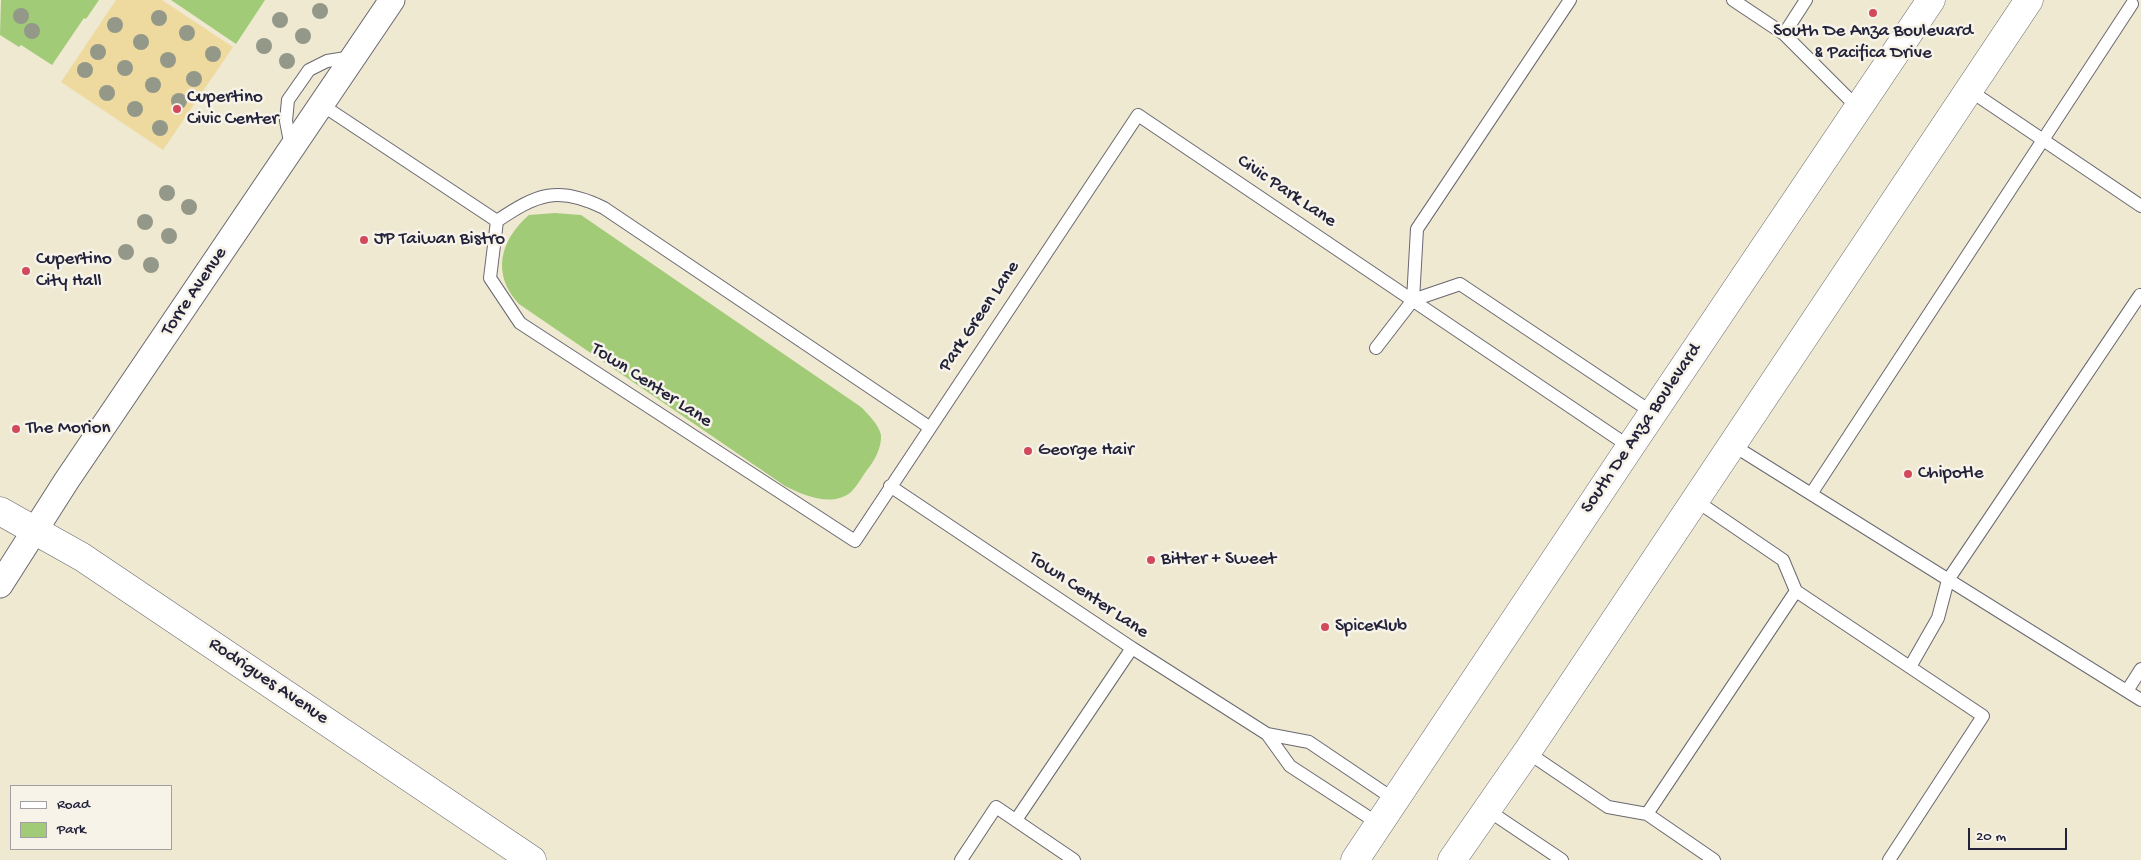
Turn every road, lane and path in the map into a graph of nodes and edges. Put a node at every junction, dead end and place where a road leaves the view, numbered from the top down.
1 (392, 0) edge
2 (1570, 0) edge
3 (1733, 0) edge
4 (1806, 0) edge
5 (1931, 0) edge
6 (2029, 0) edge
7 (2132, 4) dead end
8 (1784, 34) junction
9 (354, 56) junction
10 (1969, 90) junction
11 (322, 105) junction
12 (1858, 108) junction
13 (1138, 115) joint
14 (2044, 141) junction
15 (291, 151) junction
16 (2141, 206) edge
17 (497, 221) junction
18 (2140, 295) edge
19 (1413, 300) junction
20 (1376, 348) dead end
21 (1652, 413) junction
22 (929, 427) junction
23 (1731, 444) junction
24 (1630, 447) junction
25 (890, 486) junction
26 (1811, 494) junction
27 (1695, 500) junction
28 (0, 511) edge
29 (35, 529) junction
30 (854, 541) joint
31 (1948, 580) junction
32 (0, 585) edge
33 (1796, 591) junction
34 (1132, 648) junction
35 (1910, 667) junction
36 (2141, 670) edge
37 (2127, 691) junction
38 (2141, 700) edge
39 (1267, 734) junction
40 (1526, 752) junction
41 (1396, 800) junction
42 (1486, 809) junction
43 (1646, 814) junction
44 (1016, 820) junction
45 (1379, 824) junction
46 (532, 860) edge
47 (961, 860) edge
48 (1074, 860) edge
49 (1355, 860) edge
50 (1452, 860) edge
51 (1562, 860) edge
52 (1714, 860) edge
53 (1889, 860) edge

1 - 9 street, Torre Avenue
2 - 19 lane
3 - 8 lane
4 - 8 lane
5 - 12 main road, South De Anza Boulevard
6 - 10 main road
7 - 14 lane
8 - 12 lane
9 - 11 street, Torre Avenue
9 - 15 lane
10 - 14 lane
10 - 23 main road
11 - 15 street, Torre Avenue
11 - 17 lane
12 - 21 main road, South De Anza Boulevard
13 - 19 lane, Civic Park Lane
13 - 22 lane, Park Green Lane
14 - 16 lane
14 - 26 lane
15 - 29 street, Torre Avenue
17 - 22 lane
17 - 30 lane, Town Center Lane
18 - 31 lane
19 - 20 lane
19 - 21 lane
19 - 24 lane, Civic Park Lane
21 - 24 main road, South De Anza Boulevard
22 - 25 lane, Park Green Lane
23 - 26 lane
23 - 27 main road
24 - 41 main road, South De Anza Boulevard
25 - 30 lane, Park Green Lane
25 - 34 lane, Town Center Lane
26 - 31 lane
27 - 33 lane
27 - 40 main road
28 - 29 main road, Rodrigues Avenue
29 - 32 street, Torre Avenue
29 - 46 main road, Rodrigues Avenue
31 - 35 lane
31 - 37 lane
33 - 35 lane
33 - 43 lane
34 - 39 lane, Town Center Lane
34 - 44 lane
35 - 53 lane
36 - 37 lane
37 - 38 lane
39 - 41 lane, Town Center Lane
39 - 45 lane, Town Center Lane
40 - 42 main road
40 - 43 lane
41 - 45 main road, South De Anza Boulevard
42 - 50 main road
42 - 51 lane
43 - 52 lane
44 - 47 lane
44 - 48 lane
45 - 49 main road, South De Anza Boulevard

